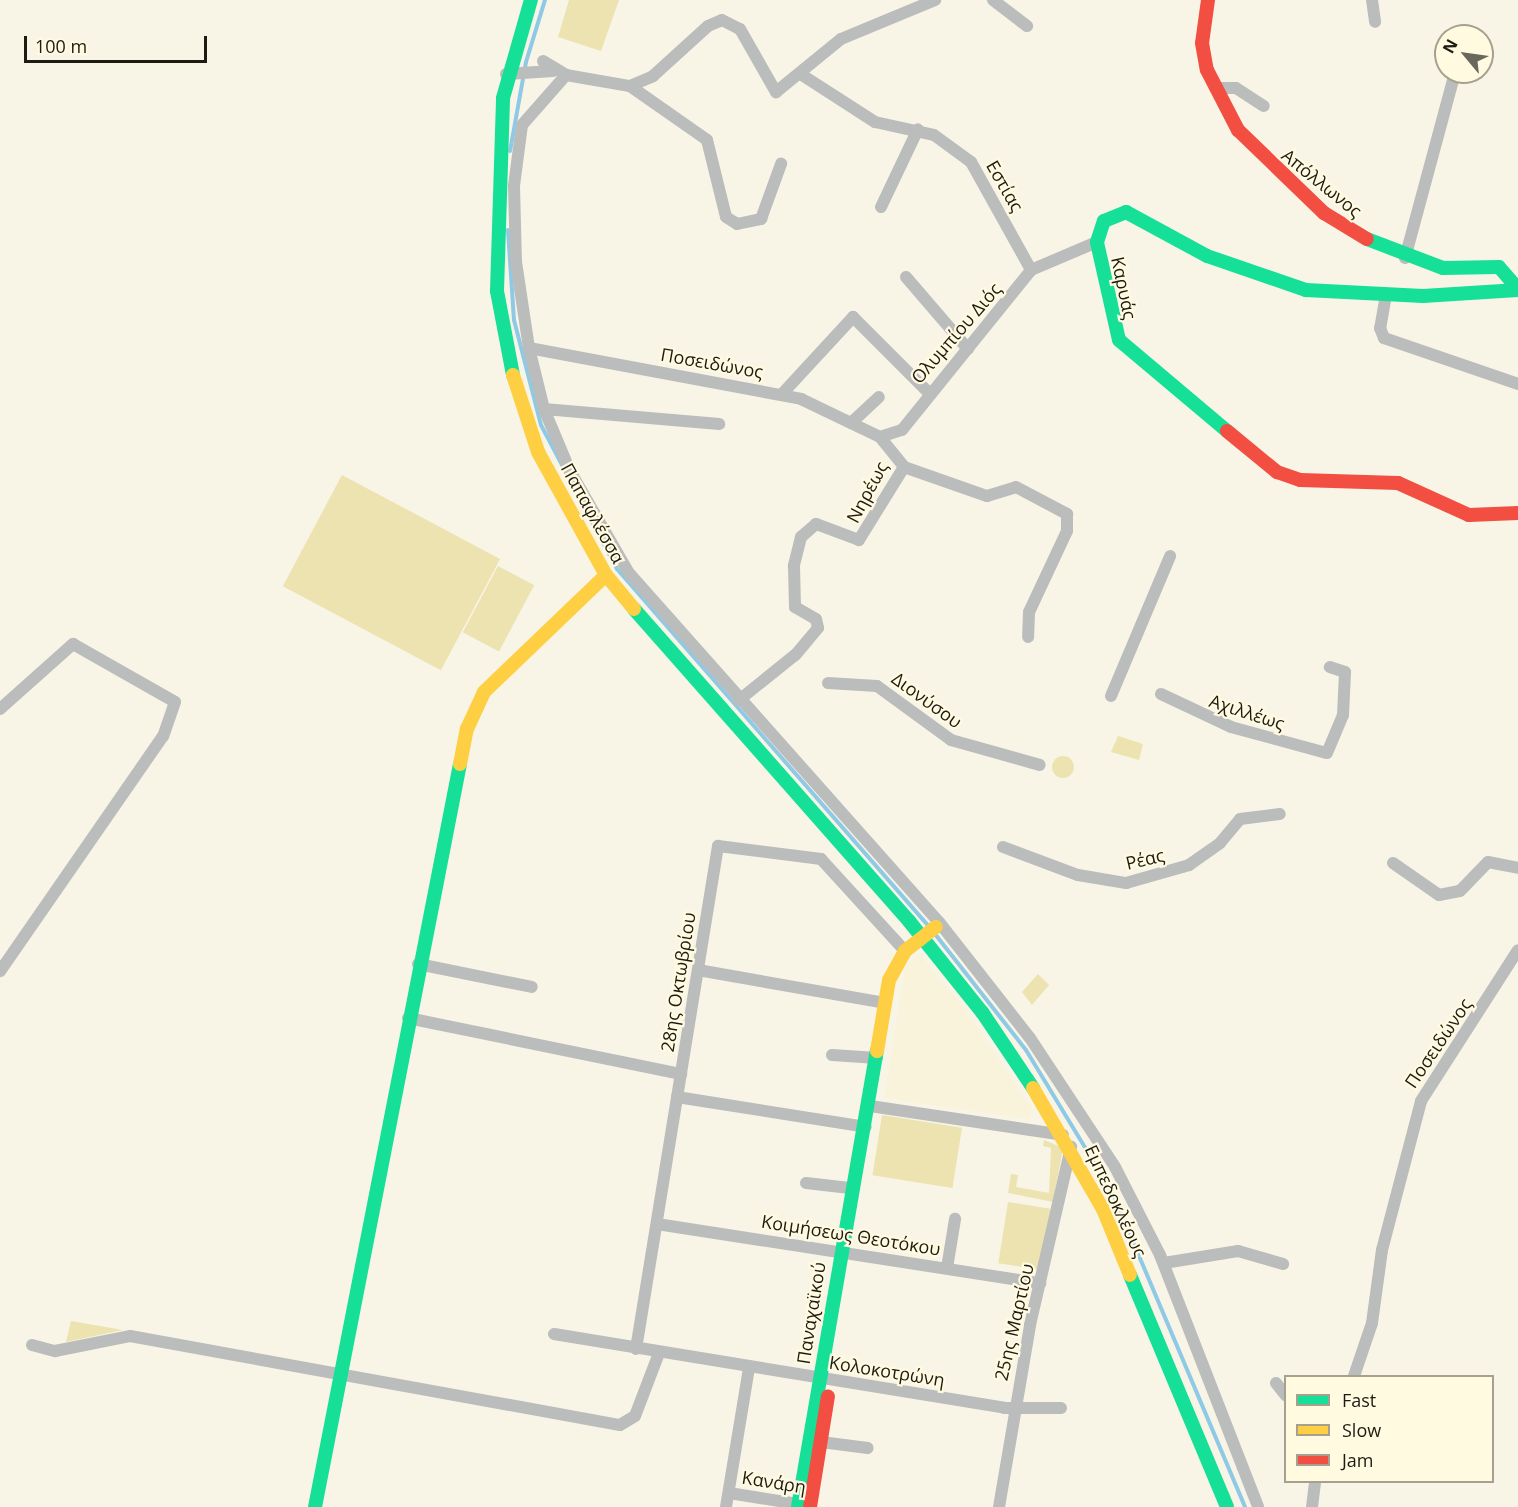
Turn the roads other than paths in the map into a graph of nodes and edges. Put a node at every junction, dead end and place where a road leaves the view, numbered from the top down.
1 (531, 0) edge
2 (934, 0) edge
3 (993, 0) edge
4 (1208, 0) edge
5 (1372, 0) edge
6 (1375, 22) dead end
7 (1027, 26) dead end
8 (543, 61) dead end
9 (553, 71) junction
10 (511, 74) junction
11 (566, 75) junction
12 (802, 75) junction
13 (1452, 84) edge
14 (630, 86) junction
15 (1215, 88) junction
16 (1264, 106) dead end
17 (918, 129) junction
18 (781, 164) dead end
19 (881, 207) dead end
20 (1097, 242) junction
21 (1405, 258) junction
22 (1031, 270) junction
23 (906, 277) dead end
24 (1518, 289) edge
25 (1386, 295) junction
26 (529, 348) junction
27 (968, 349) junction
28 (1518, 384) edge
29 (928, 392) junction
30 (782, 394) junction
31 (879, 397) dead end
32 (544, 409) junction
33 (851, 423) junction
34 (719, 424) dead end
35 (880, 437) junction
36 (904, 467) junction
37 (1518, 513) edge
38 (1170, 556) dead end
39 (606, 575) junction
40 (1028, 637) dead end
41 (1330, 667) dead end
42 (828, 682) dead end
43 (1161, 694) dead end
44 (1111, 696) dead end
45 (739, 700) junction
46 (0, 709) edge
47 (1040, 765) dead end
48 (1280, 814) dead end
49 (1003, 847) dead end
50 (1393, 863) dead end
51 (1518, 868) edge
52 (936, 927) dead end
53 (923, 938) junction
54 (1518, 950) edge
55 (905, 951) junction
56 (418, 964) junction
57 (698, 970) junction
58 (0, 971) edge
59 (532, 987) dead end
60 (886, 1003) junction
61 (408, 1018) junction
62 (832, 1055) dead end
63 (877, 1058) junction
64 (681, 1074) junction
65 (677, 1097) junction
66 (870, 1106) junction
67 (866, 1127) junction
68 (1067, 1141) junction
69 (806, 1183) dead end
70 (850, 1188) junction
71 (955, 1219) dead end
72 (657, 1224) junction
73 (845, 1252) junction
74 (1164, 1263) junction
75 (1283, 1264) dead end
76 (947, 1268) junction
77 (1040, 1282) junction
78 (554, 1334) dead end
79 (32, 1345) dead end
80 (636, 1349) junction
81 (659, 1353) junction
82 (749, 1368) junction
83 (341, 1374) junction
84 (1355, 1375) edge
85 (825, 1379) junction
86 (1276, 1383) dead end
87 (1284, 1393) edge
88 (1061, 1407) dead end
89 (1014, 1409) junction
90 (821, 1442) junction
91 (868, 1448) dead end
92 (1315, 1483) edge
93 (729, 1493) junction
94 (806, 1506) edge
95 (315, 1507) edge
96 (726, 1507) edge
97 (999, 1507) edge
98 (1227, 1507) edge
99 (1258, 1507) edge
100 (1312, 1507) edge

1 - 10 street, Παπαφλέσσα
2 - 12 street
3 - 7 street
4 - 15 street, Απόλλωνος
5 - 6 street
8 - 9 street
9 - 10 street
9 - 11 street
10 - 39 street, Παπαφλέσσα
11 - 14 street
11 - 26 street
12 - 14 street
12 - 17 street, Εστίας
13 - 21 street
14 - 18 street
15 - 16 street
15 - 21 street, Απόλλωνος
17 - 19 street
17 - 22 street, Εστίας
20 - 22 street, Ολυμπίου Διός
20 - 25 street, Καρυάς
20 - 37 street, Καρυάς
21 - 24 street, Απόλλωνος
22 - 27 street, Ολυμπίου Διός
23 - 27 street
24 - 25 street, Καρυάς
25 - 28 street
26 - 30 street, Ποσειδώνος
26 - 32 street
27 - 29 street, Ολυμπίου Διός
29 - 30 street
29 - 35 street, Ολυμπίου Διός
30 - 33 street, Ποσειδώνος
31 - 33 street
32 - 34 street
32 - 45 street
33 - 35 street, Ποσειδώνος
35 - 36 street, Νηρέως
36 - 40 street
36 - 45 street, Νηρέως
38 - 44 street
39 - 53 street, Παπαφλέσσα
39 - 56 street
41 - 43 street, Αχιλλέως
42 - 47 street, Διονύσου
45 - 74 street
46 - 58 street
48 - 49 street, Ρέας
50 - 51 street
52 - 53 street, Παναχαϊκού
53 - 55 street, Παναχαϊκού
53 - 68 street, Εμπεδοκλέους
54 - 84 street, Ποσειδώνος
55 - 57 street, 28ης Οκτωβρίου
55 - 60 street, Παναχαϊκού
56 - 59 street
56 - 61 street
57 - 60 street
57 - 64 street, 28ης Οκτωβρίου
60 - 63 street, Παναχαϊκού
61 - 64 street
61 - 83 street
62 - 63 street
63 - 66 street, Παναχαϊκού
64 - 65 street, 28ης Οκτωβρίου
65 - 67 street
65 - 72 street, 28ης Οκτωβρίου
66 - 67 street, Παναχαϊκού
66 - 68 street
67 - 70 street, Παναχαϊκού
67 - 73 street, Παναχαϊκού
68 - 77 street, 25ης Μαρτίου
68 - 98 street, Εμπεδοκλέους
69 - 70 street
70 - 73 street, Παναχαϊκού
71 - 76 street
72 - 73 street, Κοιμήσεως Θεοτόκου
72 - 80 street, 28ης Οκτωβρίου
73 - 76 street, Κοιμήσεως Θεοτόκου
73 - 85 street, Παναχαϊκού
74 - 75 street
74 - 99 street
76 - 77 street, Κοιμήσεως Θεοτόκου
77 - 89 street, 25ης Μαρτίου
78 - 80 street, Κολοκοτρώνη
79 - 83 street
80 - 81 street, Κολοκοτρώνη
81 - 82 street, Κολοκοτρώνη
81 - 83 street
82 - 85 street, Κολοκοτρώνη
82 - 93 street
83 - 95 street
85 - 89 street, Κολοκοτρώνη
85 - 90 street, Παναχαϊκού
85 - 94 street, Παναχαϊκού
86 - 87 street
88 - 89 street, Κολοκοτρώνη
89 - 97 street, 25ης Μαρτίου
90 - 91 street
90 - 94 street, Παναχαϊκού
92 - 100 street
93 - 94 street, Κανάρη
93 - 96 street

